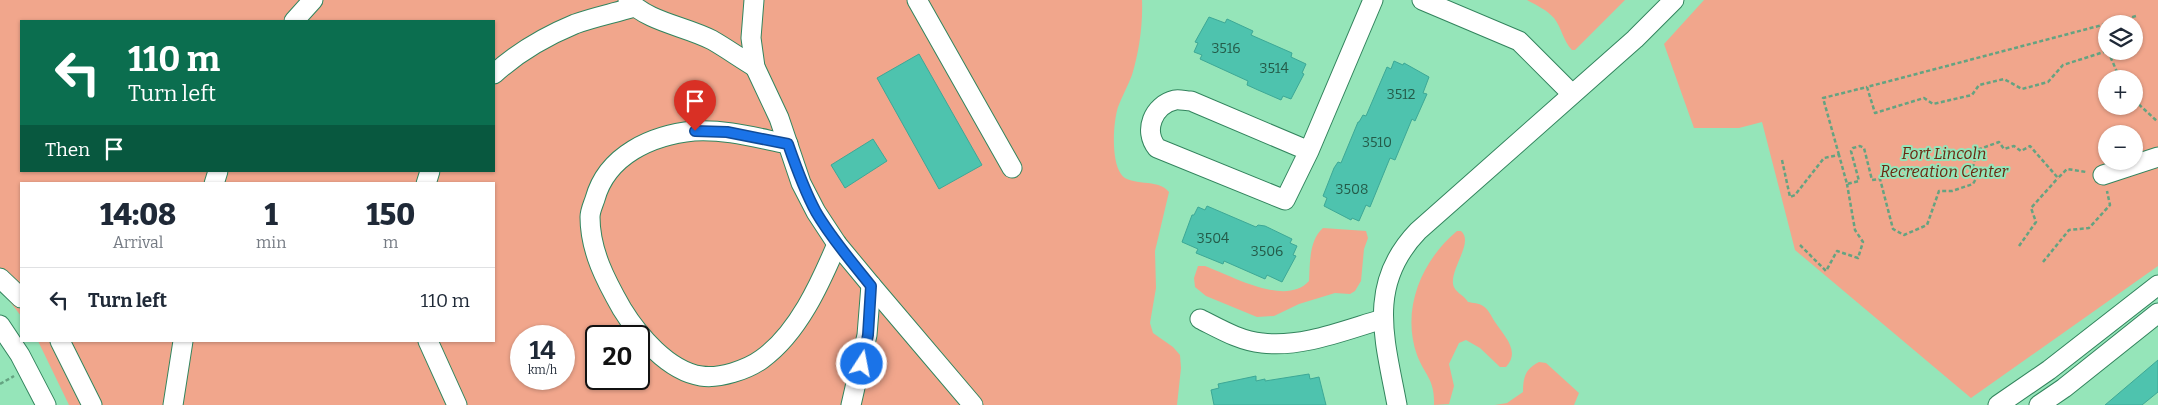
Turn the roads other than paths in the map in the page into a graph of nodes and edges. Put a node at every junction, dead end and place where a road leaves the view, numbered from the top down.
1 (313, 0) edge
2 (754, 0) edge
3 (917, 0) edge
4 (1373, 0) edge
5 (1422, 0) edge
6 (1674, 0) edge
7 (631, 4) edge
8 (295, 20) edge
9 (755, 67) junction
10 (495, 73) edge
11 (1572, 94) junction
12 (788, 144) junction
13 (1309, 151) junction
14 (2158, 157) edge
15 (1012, 168) dead end
16 (2103, 175) road end
17 (837, 244) junction
18 (0, 278) edge
19 (2158, 285) edge
20 (871, 286) junction
21 (20, 297) edge
22 (2158, 313) edge
23 (1383, 319) junction
24 (1200, 320) dead end
25 (0, 325) edge
26 (60, 342) edge
27 (184, 342) edge
28 (428, 342) edge
29 (46, 405) edge
30 (92, 405) edge
31 (173, 405) edge
32 (457, 405) edge
33 (852, 405) edge
34 (973, 405) edge
35 (1397, 405) edge
36 (1998, 405) edge
37 (2038, 405) edge

1 - 8 street
2 - 9 street
3 - 15 street
4 - 13 street
5 - 11 street
6 - 11 street
7 - 9 street
7 - 10 street
9 - 12 street
11 - 23 street
12 - 17 street
12 - 17 street
13 - 13 street
14 - 16 street
17 - 20 street
18 - 21 street
19 - 36 street
20 - 33 street
20 - 34 street
22 - 37 street
23 - 24 street
23 - 35 street
25 - 29 street
26 - 30 street
27 - 31 street
28 - 32 street

